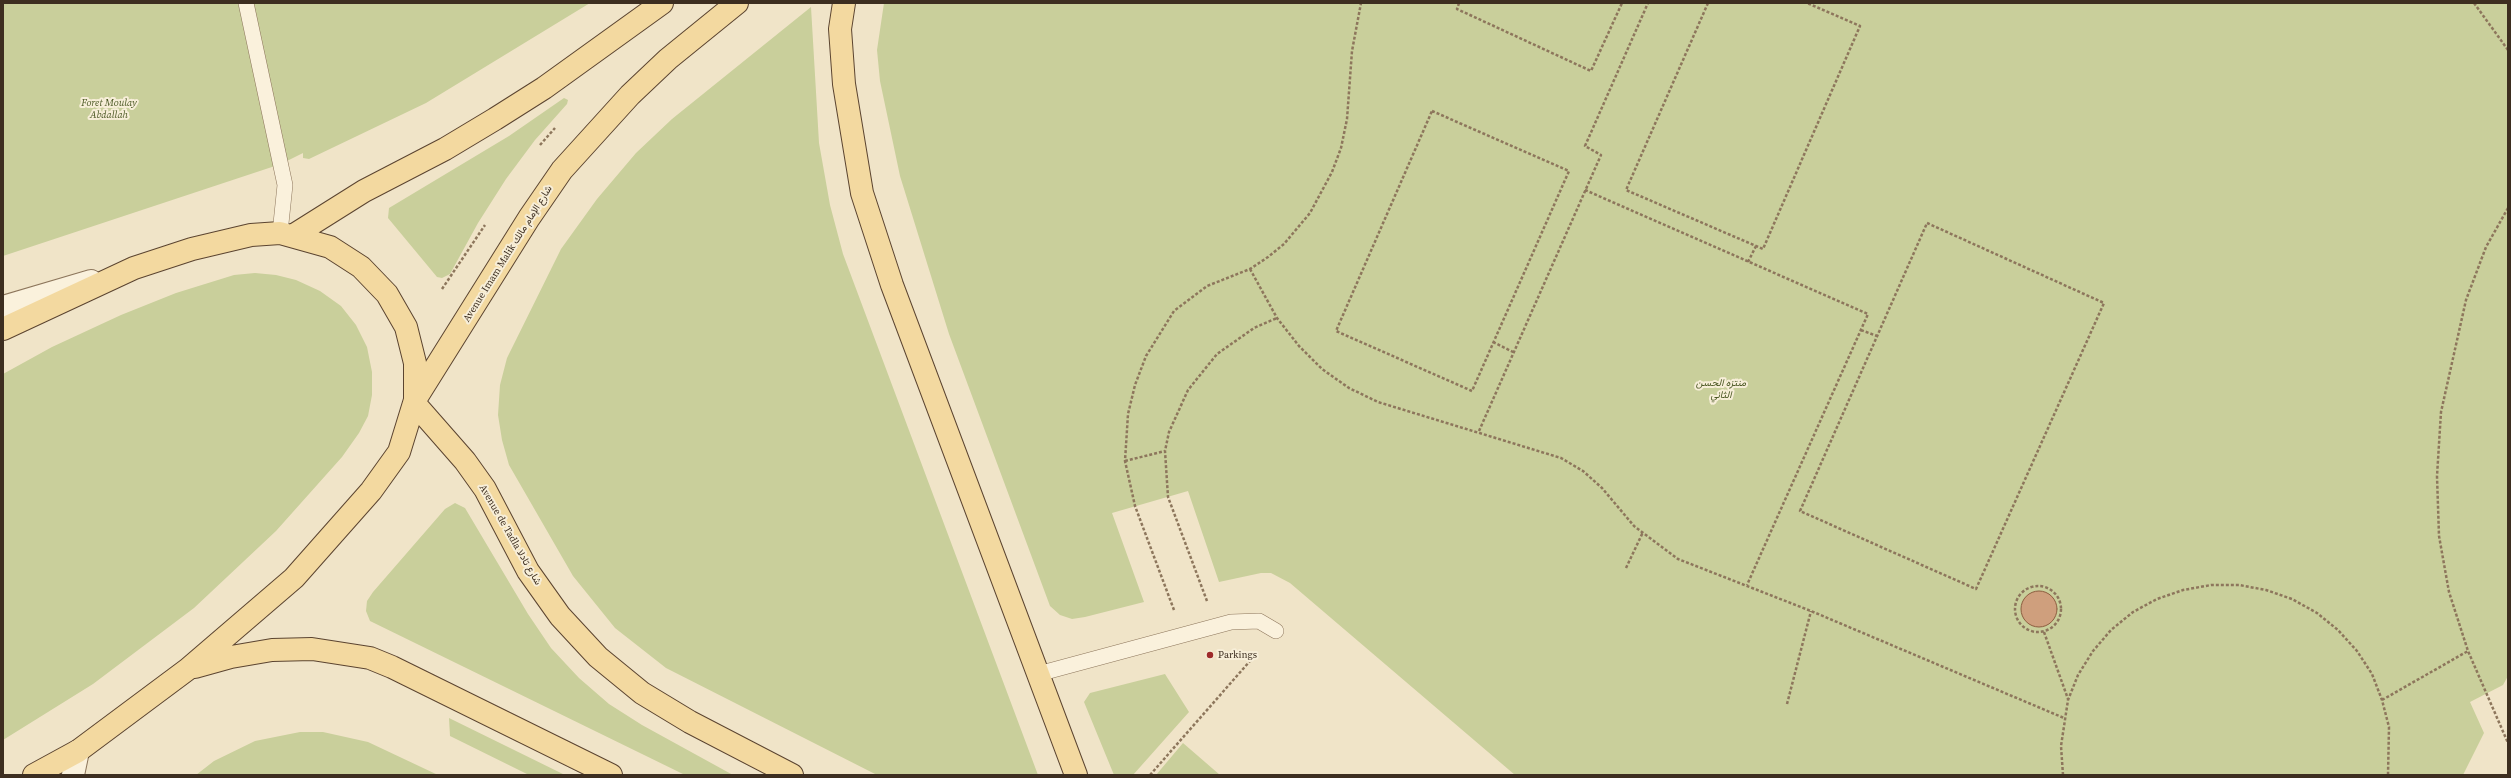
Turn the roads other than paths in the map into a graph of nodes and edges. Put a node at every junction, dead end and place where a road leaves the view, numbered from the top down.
1 (246, 3) edge
2 (662, 3) edge
3 (737, 3) edge
4 (844, 3) edge
5 (287, 234) junction
6 (134, 268) junction
7 (3, 307) edge
8 (3, 329) edge
9 (415, 402) junction
10 (1276, 631) road end
11 (188, 669) junction
12 (1038, 674) junction
13 (78, 751) junction
14 (34, 775) edge
15 (73, 775) edge
16 (611, 775) edge
17 (792, 775) edge
18 (1076, 775) edge

1 - 5 lane
2 - 5 main road
3 - 9 main road, Avenue Imam Malik شارع الإمام مالك
4 - 12 main road
5 - 6 main road
5 - 9 main road
6 - 7 street
6 - 8 main road
9 - 11 main road
9 - 17 main road, Avenue de Tadla شارع تادلا
10 - 12 lane
11 - 13 main road
11 - 16 main road
12 - 18 main road
13 - 14 main road
13 - 15 street

